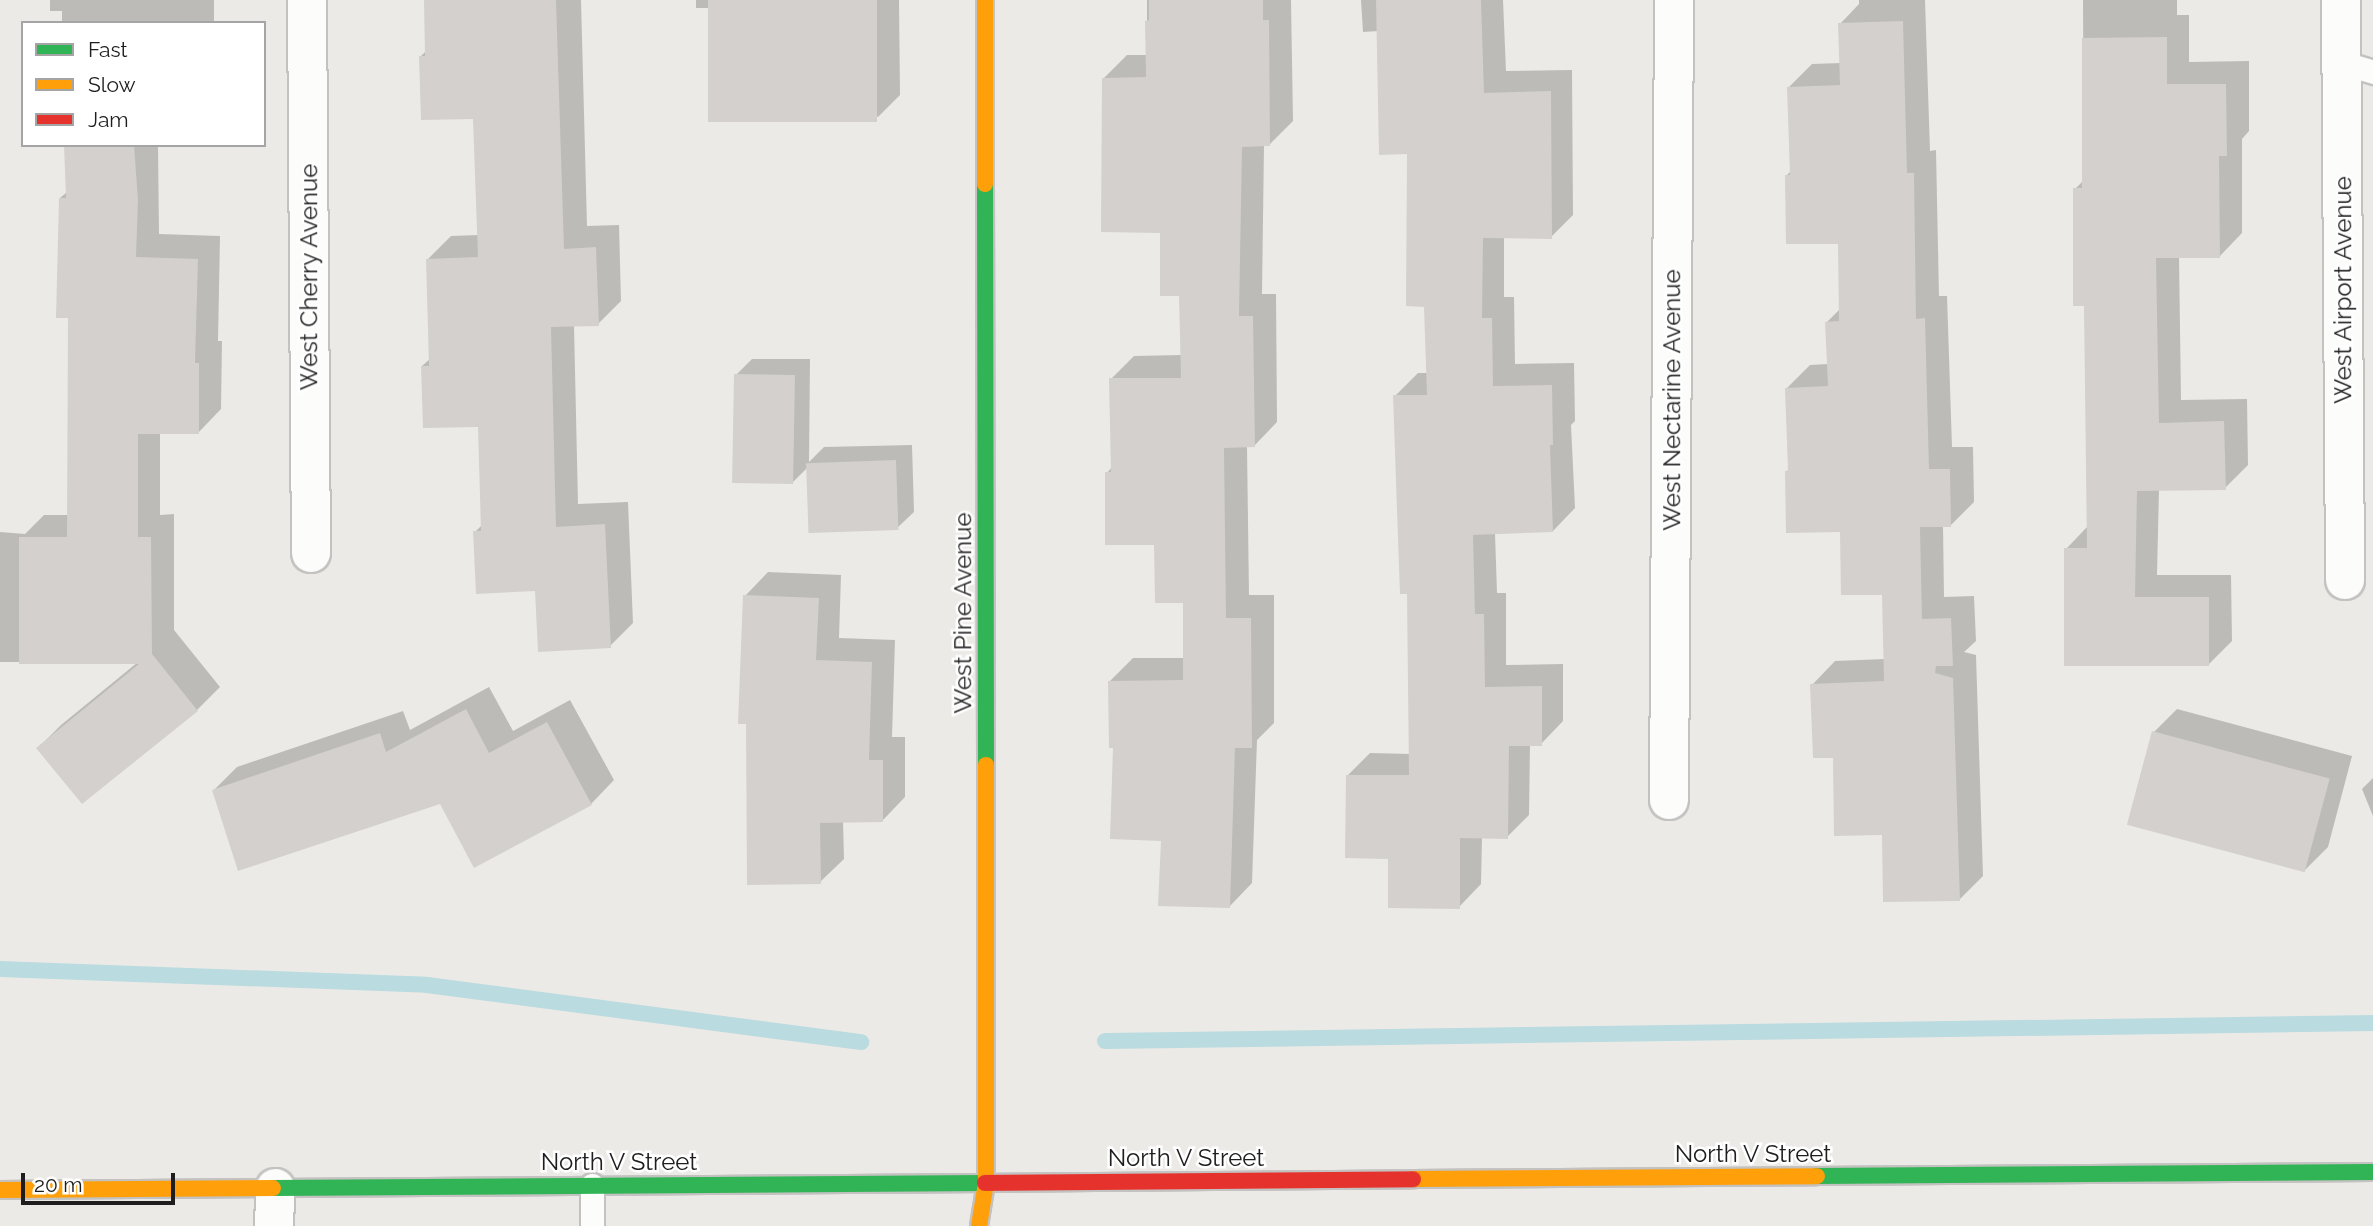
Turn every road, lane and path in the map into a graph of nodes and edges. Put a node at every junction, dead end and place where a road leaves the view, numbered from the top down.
1 (307, 0) edge
2 (985, 0) edge
3 (1674, 0) edge
4 (2341, 0) edge
5 (2357, 67) edge
6 (311, 553) dead end
7 (2344, 580) dead end
8 (1670, 800) dead end
9 (2373, 1172) edge
10 (986, 1183) junction
11 (592, 1185) junction
12 (275, 1188) junction
13 (0, 1190) edge
14 (274, 1226) edge
15 (592, 1226) edge
16 (979, 1226) edge

1 - 6 street, West Cherry Avenue
2 - 10 street, West Pine Avenue
3 - 8 street, West Nectarine Avenue
4 - 5 street, West Airport Avenue
5 - 7 street, West Airport Avenue
9 - 10 street, North V Street
10 - 11 street, North V Street
10 - 16 street, West Pine Avenue
11 - 12 street, North V Street
11 - 15 lane
12 - 13 street, North V Street
12 - 14 street

